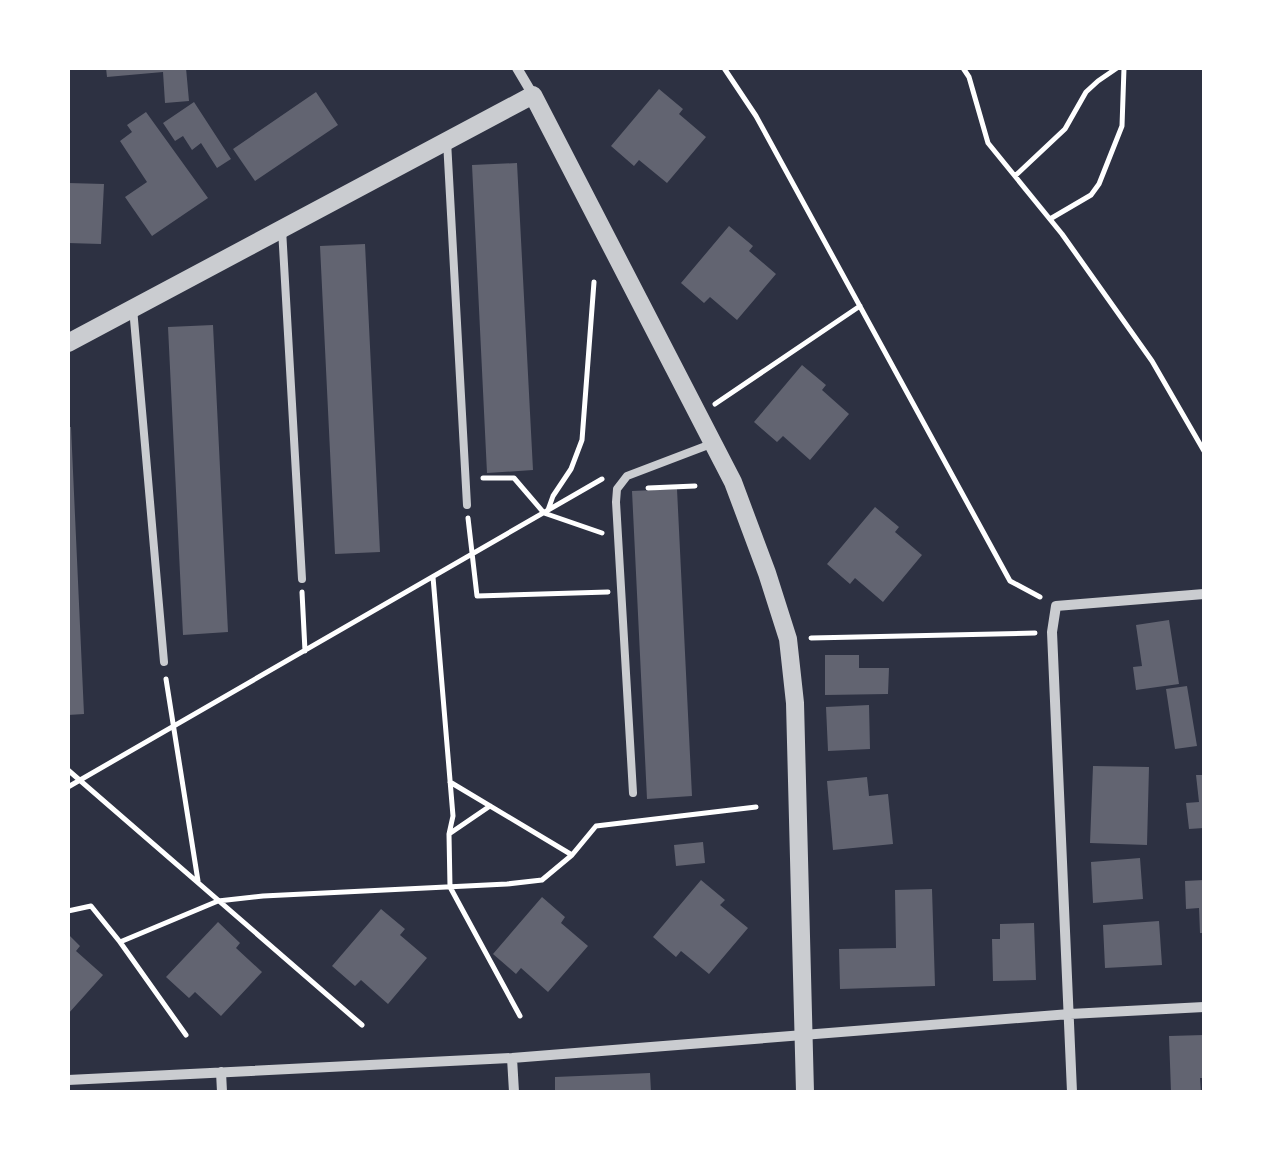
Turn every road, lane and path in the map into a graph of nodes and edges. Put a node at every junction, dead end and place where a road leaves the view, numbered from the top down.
1 (517, 68) edge
2 (724, 68) edge
3 (962, 68) edge
4 (1121, 68) edge
5 (532, 95) junction
6 (447, 140) junction
7 (1015, 176) junction
8 (1050, 219) junction
9 (282, 229) junction
10 (594, 282) dead end
11 (860, 306) junction
12 (133, 308) junction
13 (68, 343) edge
14 (699, 414) junction
15 (713, 443) junction
16 (1204, 451) edge
17 (616, 471) dead end
18 (465, 478) junction
19 (695, 486) dead end
20 (618, 490) junction
21 (467, 505) joint
22 (546, 512) junction
23 (619, 539) junction
24 (473, 554) junction
25 (432, 577) junction
26 (302, 579) joint
27 (623, 592) junction
28 (1204, 594) edge
29 (1056, 606) junction
30 (1052, 632) junction
31 (788, 639) junction
32 (305, 651) junction
33 (164, 662) joint
34 (174, 726) junction
35 (68, 770) edge
36 (79, 781) junction
37 (450, 782) junction
38 (68, 787) edge
39 (633, 794) dead end
40 (490, 806) junction
41 (756, 808) dead end
42 (449, 834) junction
43 (572, 855) junction
44 (198, 884) junction
45 (450, 887) junction
46 (218, 901) junction
47 (68, 912) edge
48 (120, 942) junction
49 (1204, 1007) edge
50 (1070, 1014) junction
51 (520, 1016) dead end
52 (362, 1025) dead end
53 (186, 1034) dead end
54 (804, 1036) junction
55 (512, 1058) junction
56 (221, 1072) junction
57 (68, 1080) edge
58 (222, 1092) edge
59 (514, 1092) edge
60 (805, 1092) edge
61 (1072, 1092) edge

1 - 5 street
2 - 11 path
3 - 7 path
4 - 7 path
4 - 8 path
5 - 6 street
5 - 14 street
6 - 9 street
6 - 18 lane
7 - 8 path
8 - 16 path
9 - 12 street
9 - 26 lane
10 - 22 path
11 - 14 path
11 - 29 path
12 - 13 street
12 - 33 lane
14 - 15 street
15 - 20 lane
15 - 31 street
17 - 22 path
18 - 21 lane
18 - 22 path
19 - 20 path
20 - 23 lane
21 - 24 path
22 - 23 path
22 - 24 path
23 - 27 lane
24 - 25 path
24 - 27 path
25 - 32 path
25 - 37 path
26 - 32 path
27 - 39 lane
28 - 29 street
29 - 30 street
30 - 31 path
30 - 50 street
31 - 54 street
32 - 34 path
33 - 34 path
34 - 36 path
34 - 44 path
35 - 36 path
36 - 38 path
36 - 44 path
37 - 40 path
37 - 42 path
40 - 42 path
40 - 43 path
41 - 43 path
42 - 45 path
43 - 45 path
44 - 46 path
45 - 46 path
45 - 51 path
46 - 48 path
46 - 52 path
47 - 48 path
48 - 53 path
49 - 50 street
50 - 54 street
50 - 61 street
54 - 55 street
54 - 60 street
55 - 56 street
55 - 59 street
56 - 57 street
56 - 58 street

